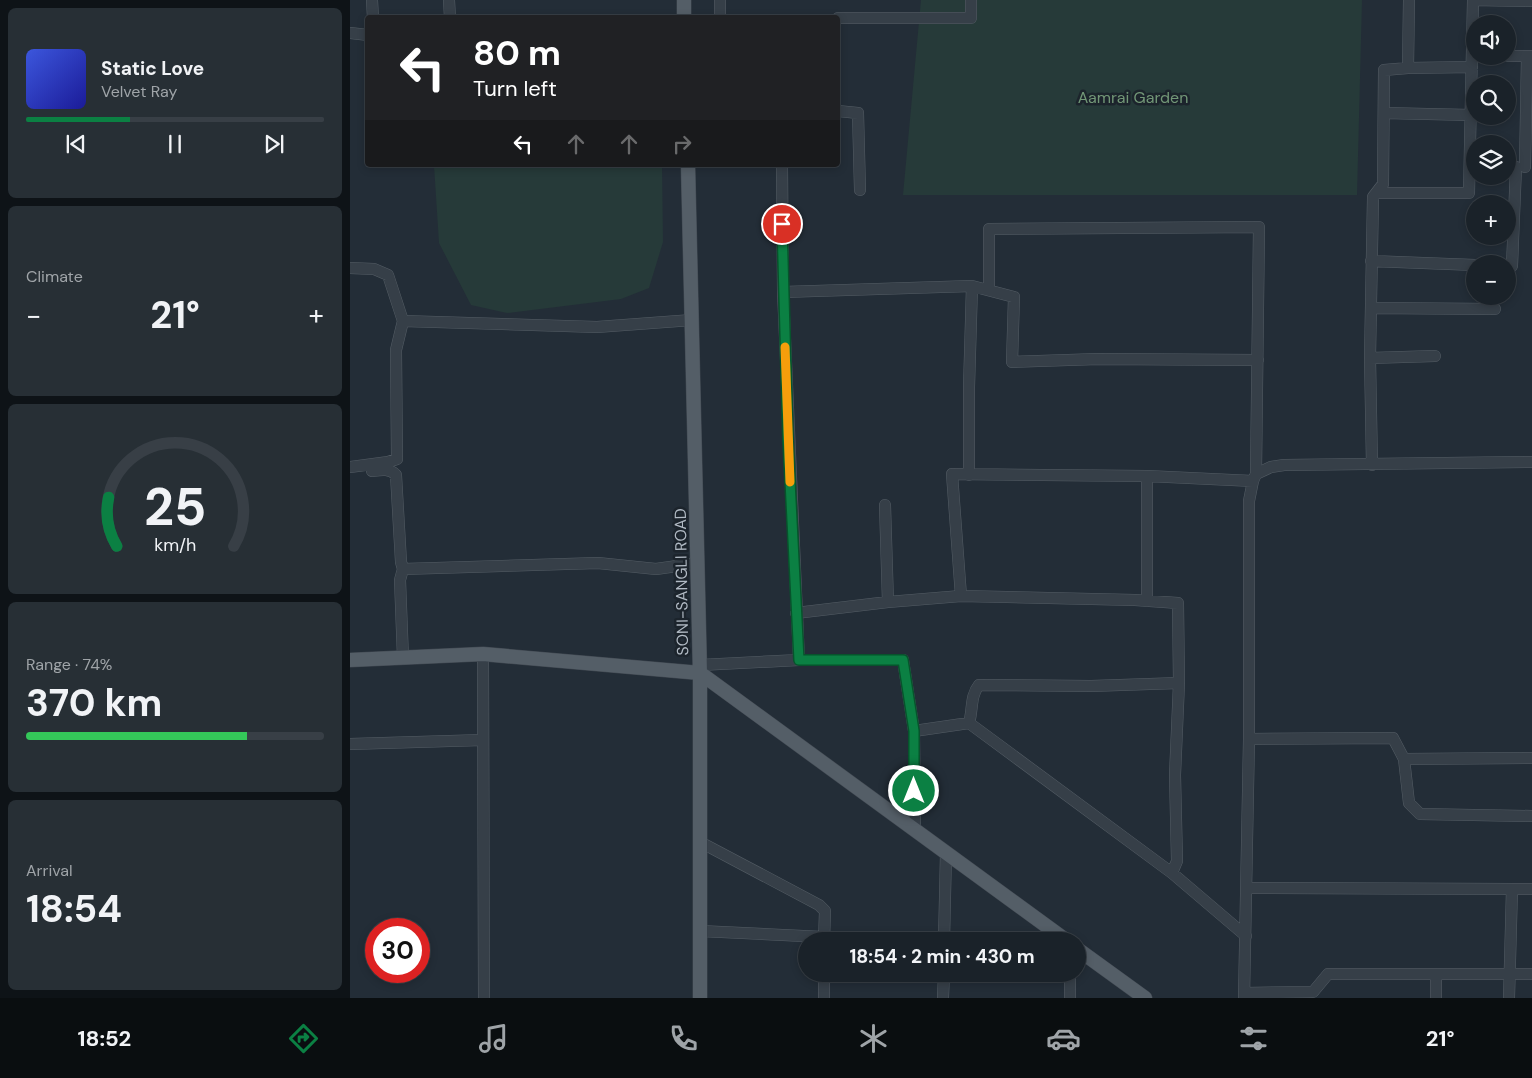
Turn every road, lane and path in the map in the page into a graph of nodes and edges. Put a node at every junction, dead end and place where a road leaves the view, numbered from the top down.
1 (372, 0) edge
2 (449, 0) edge
3 (684, 0) edge
4 (720, 0) edge
5 (971, 0) edge
6 (1409, 0) edge
7 (1473, 0) edge
8 (1532, 1) edge
9 (373, 15) edge
10 (450, 15) edge
11 (684, 15) edge
12 (720, 15) edge
13 (1473, 15) edge
14 (840, 18) edge
15 (350, 33) edge
16 (365, 35) edge
17 (1516, 56) edge
18 (1529, 56) edge
19 (1466, 60) edge
20 (1408, 68) junction
21 (840, 111) edge
22 (1384, 113) junction
23 (1466, 115) edge
24 (688, 167) edge
25 (782, 167) edge
26 (1520, 167) edge
27 (1470, 185) edge
28 (860, 190) dead end
29 (1377, 193) junction
30 (1513, 255) edge
31 (1371, 261) junction
32 (1466, 264) edge
33 (350, 268) edge
34 (972, 286) junction
35 (989, 290) junction
36 (783, 292) junction
37 (1370, 308) junction
38 (1495, 309) dead end
39 (692, 320) junction
40 (403, 321) junction
41 (1435, 356) dead end
42 (1370, 358) junction
43 (1258, 360) junction
44 (1532, 462) edge
45 (1372, 465) junction
46 (350, 468) edge
47 (969, 475) junction
48 (1147, 476) junction
49 (1254, 478) junction
50 (885, 505) dead end
51 (698, 563) junction
52 (403, 570) junction
53 (961, 596) junction
54 (1147, 601) junction
55 (888, 602) junction
56 (796, 613) junction
57 (483, 654) junction
58 (403, 658) junction
59 (350, 660) edge
60 (799, 660) junction
61 (700, 669) junction
62 (1179, 683) junction
63 (969, 723) junction
64 (914, 731) junction
65 (1249, 739) junction
66 (483, 740) junction
67 (350, 744) edge
68 (1532, 758) edge
69 (1404, 759) junction
70 (1532, 816) edge
71 (915, 831) junction
72 (700, 842) junction
73 (946, 853) junction
74 (1172, 873) junction
75 (1247, 888) junction
76 (1512, 889) junction
77 (1532, 889) edge
78 (700, 931) junction
79 (824, 932) edge
80 (944, 932) edge
81 (1054, 932) edge
82 (1246, 936) junction
83 (798, 937) edge
84 (1086, 958) edge
85 (1436, 974) junction
86 (1509, 974) junction
87 (1532, 974) edge
88 (824, 982) edge
89 (945, 982) edge
90 (1070, 982) edge
91 (946, 996) edge
92 (1244, 996) edge
93 (484, 998) edge
94 (700, 998) edge
95 (824, 998) edge
96 (1070, 998) edge
97 (1145, 998) edge
98 (1436, 998) edge
99 (1509, 998) edge

1 - 9 street
2 - 10 street
3 - 11 main road
4 - 12 street
5 - 14 street
6 - 20 street
7 - 8 street
7 - 13 street
15 - 16 street
17 - 18 street
18 - 26 street
19 - 20 street
20 - 22 street
21 - 28 street
22 - 23 street
22 - 29 street
24 - 39 main road, SONI-SANGLI ROAD
25 - 36 street
26 - 30 street
27 - 29 street
29 - 31 street
31 - 32 street
31 - 37 street
33 - 40 street
34 - 35 street
34 - 36 street
34 - 47 street
35 - 43 street
35 - 43 street
36 - 56 street
37 - 38 street
37 - 42 street
39 - 40 street
39 - 51 main road, SONI-SANGLI ROAD
40 - 46 street
41 - 42 street
42 - 45 street
43 - 49 street
44 - 45 street
45 - 49 street
46 - 52 street
47 - 48 street
47 - 53 street
48 - 49 street
48 - 54 street
49 - 65 street
50 - 55 street
51 - 52 street
51 - 61 main road, SONI-SANGLI ROAD
52 - 58 street
53 - 54 street
53 - 55 street
54 - 62 street
55 - 56 street
56 - 60 street
57 - 58 main road
57 - 61 main road
57 - 66 street
58 - 59 main road
60 - 61 street
60 - 64 street
61 - 71 main road
61 - 72 main road, SONI-SANGLI ROAD
62 - 63 street
62 - 74 street
63 - 64 street
63 - 74 street
64 - 71 street
65 - 69 street
65 - 75 street
66 - 67 street
66 - 93 street
68 - 69 street
69 - 70 street
71 - 73 main road
72 - 78 main road, SONI-SANGLI ROAD
72 - 79 street
73 - 80 street
73 - 81 main road
74 - 82 street
75 - 76 street
75 - 82 street
76 - 77 street
76 - 86 street
78 - 83 street
78 - 94 main road, SONI-SANGLI ROAD
82 - 92 street
84 - 97 main road
85 - 86 street
85 - 92 street
85 - 98 street
86 - 87 street
86 - 99 street
88 - 95 street
89 - 91 street
90 - 96 street

